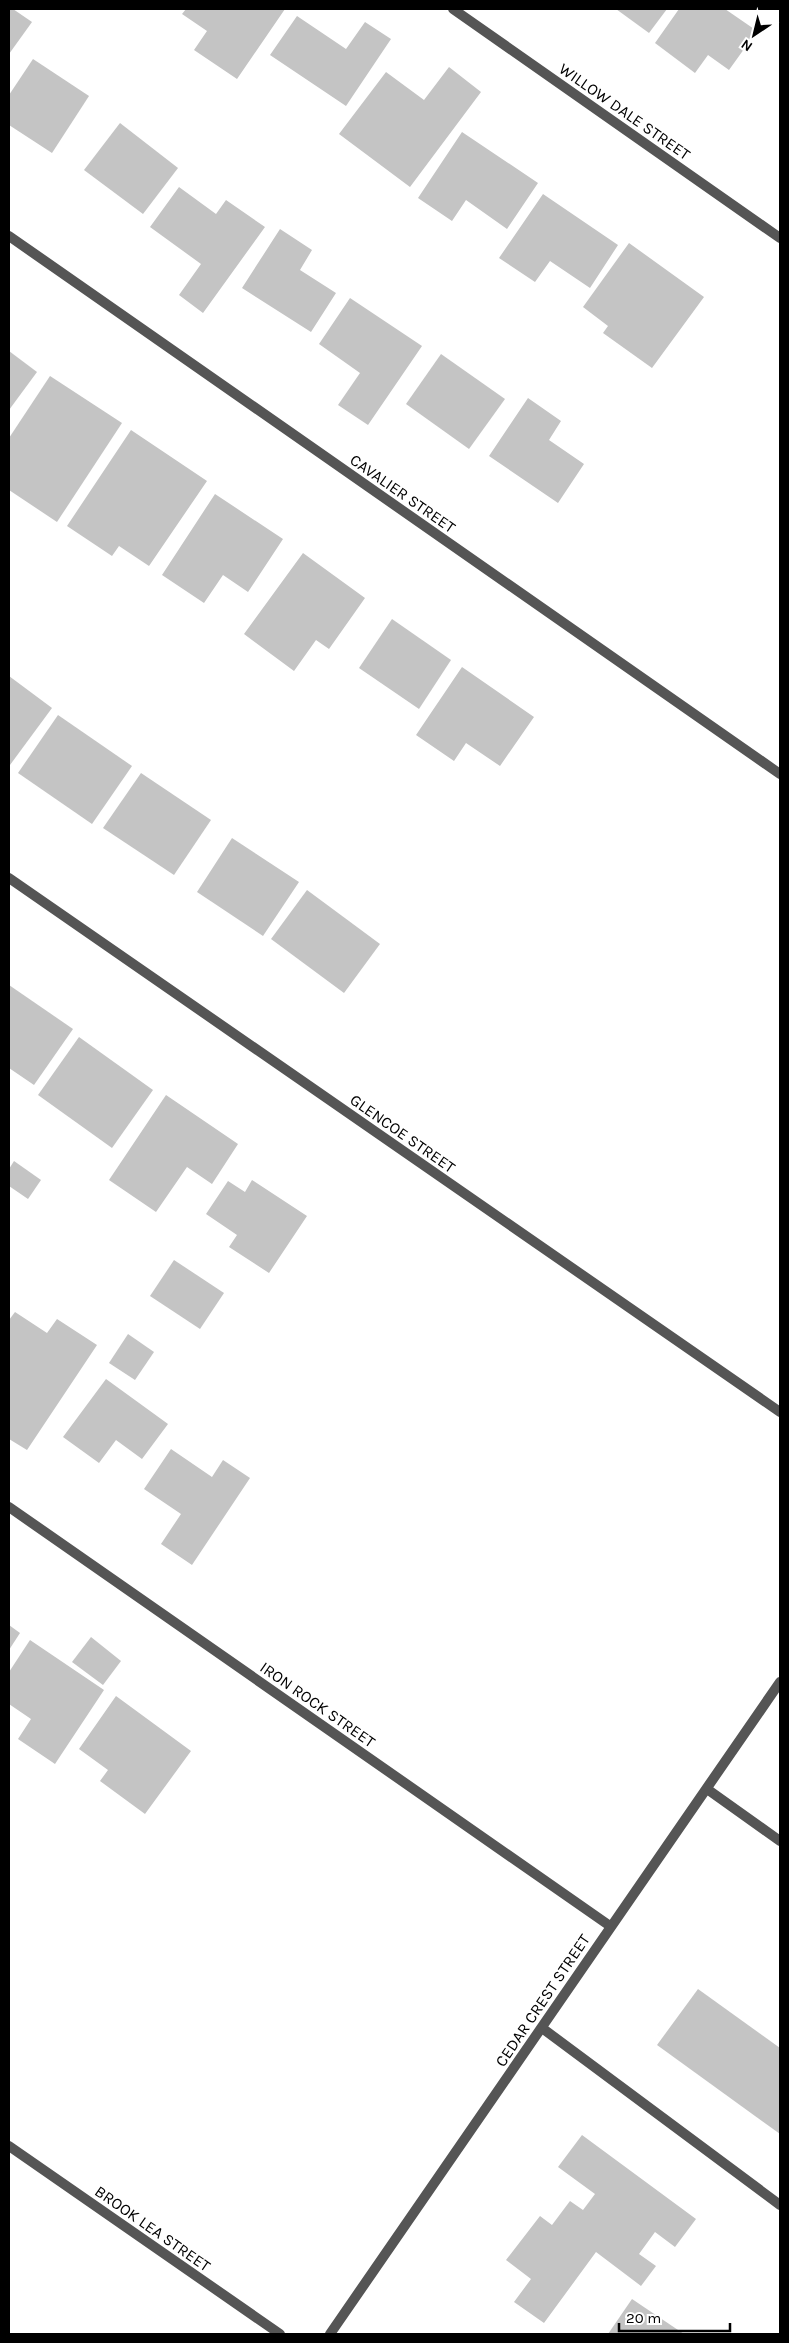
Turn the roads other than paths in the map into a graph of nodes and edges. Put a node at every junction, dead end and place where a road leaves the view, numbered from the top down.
1 (453, 9) edge
2 (9, 236) edge
3 (780, 238) edge
4 (780, 774) edge
5 (9, 878) edge
6 (780, 1412) edge
7 (9, 1507) edge
8 (780, 1682) edge
9 (706, 1789) junction
10 (780, 1841) edge
11 (610, 1926) junction
12 (542, 2028) junction
13 (9, 2146) edge
14 (780, 2205) edge
15 (280, 2334) edge
16 (330, 2334) edge

1 - 3 street, WILLOW DALE STREET
2 - 4 street, CAVALIER STREET
5 - 6 street, GLENCOE STREET
7 - 11 street, IRON ROCK STREET
8 - 9 street, CEDAR CREST STREET
9 - 10 street
9 - 11 street, CEDAR CREST STREET
11 - 12 street, CEDAR CREST STREET
12 - 14 street
12 - 16 street, CEDAR CREST STREET
13 - 15 street, BROOK LEA STREET

